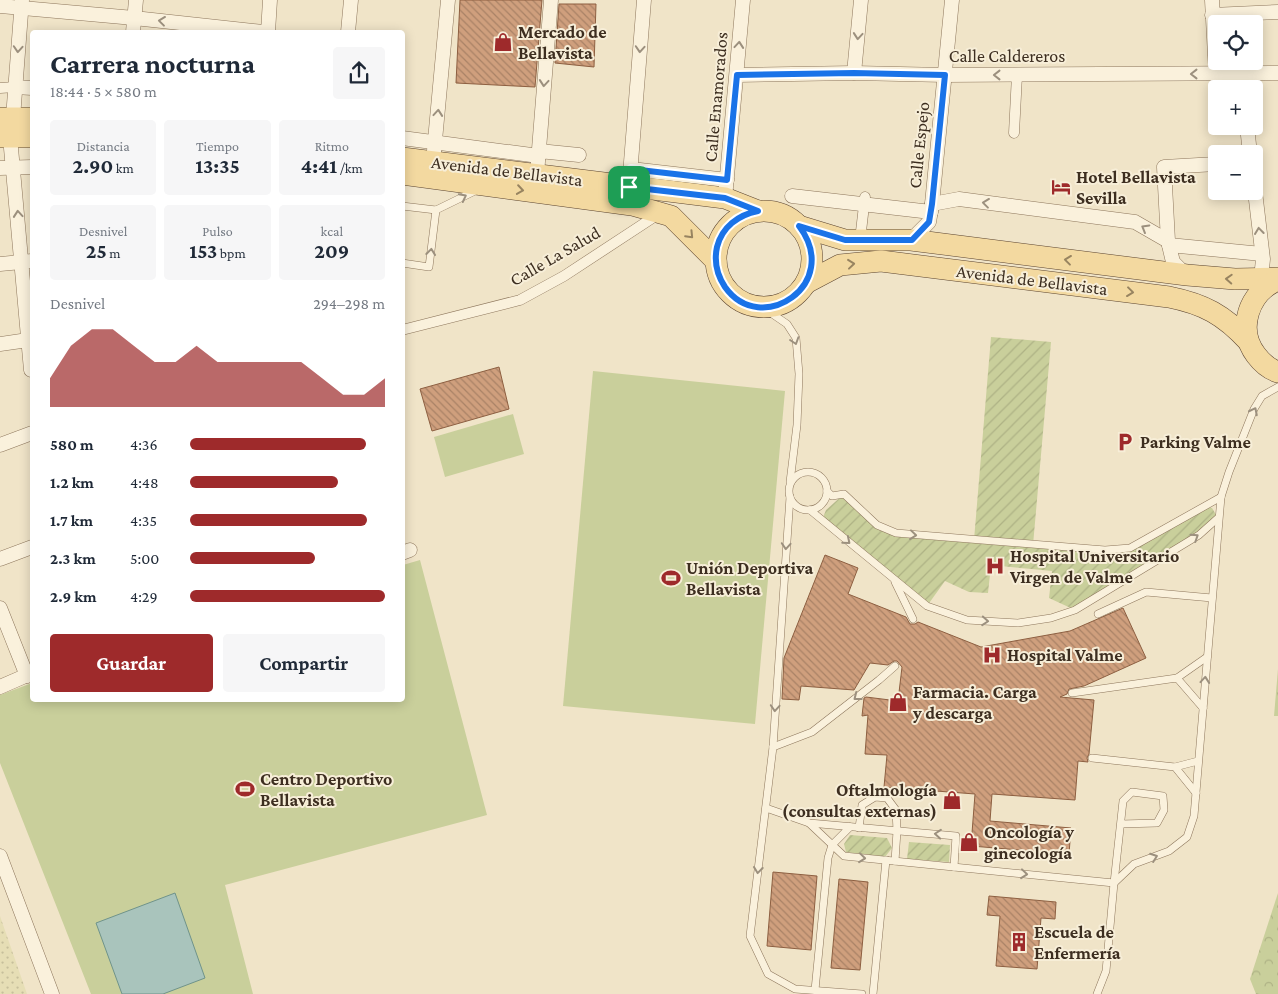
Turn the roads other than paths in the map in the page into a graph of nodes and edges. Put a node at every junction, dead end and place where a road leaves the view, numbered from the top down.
1 (136, 0) edge
2 (270, 0) edge
3 (351, 0) edge
4 (448, 0) edge
5 (551, 0) edge
6 (644, 0) edge
7 (743, 0) edge
8 (861, 0) edge
9 (952, 0) edge
10 (1212, 0) edge
11 (22, 4) edge
12 (0, 6) edge
13 (1278, 12) edge
14 (1212, 15) joint
15 (134, 18) junction
16 (133, 30) edge
17 (245, 30) edge
18 (268, 30) edge
19 (348, 30) edge
20 (1216, 70) edge
21 (854, 73) junction
22 (1278, 73) edge
23 (1216, 74) junction
24 (1240, 74) junction
25 (737, 75) junction
26 (945, 75) junction
27 (1017, 75) junction
28 (1241, 80) edge
29 (15, 87) junction
30 (0, 88) edge
31 (30, 88) edge
32 (11, 126) edge
33 (1014, 133) dead end
34 (30, 136) edge
35 (405, 139) edge
36 (434, 152) junction
37 (578, 154) dead end
38 (405, 157) edge
39 (538, 160) junction
40 (1208, 164) edge
41 (7, 167) edge
42 (30, 168) edge
43 (405, 174) edge
44 (630, 178) junction
45 (490, 186) junction
46 (726, 189) junction
47 (792, 196) dead end
48 (865, 200) junction
49 (1256, 200) edge
50 (405, 206) edge
51 (931, 208) junction
52 (436, 210) junction
53 (758, 211) junction
54 (661, 213) junction
55 (799, 226) junction
56 (860, 240) junction
57 (912, 240) junction
58 (1168, 243) junction
59 (1262, 254) junction
60 (716, 261) junction
61 (27, 262) edge
62 (405, 263) edge
63 (0, 264) edge
64 (1187, 275) junction
65 (1272, 279) edge
66 (806, 283) junction
67 (762, 307) junction
68 (405, 329) edge
69 (28, 340) junction
70 (1248, 341) junction
71 (0, 344) edge
72 (30, 360) edge
73 (1278, 372) edge
74 (1278, 387) edge
75 (30, 434) edge
76 (0, 445) edge
77 (790, 482) junction
78 (827, 491) junction
79 (790, 497) junction
80 (1221, 497) junction
81 (810, 510) junction
82 (1218, 518) junction
83 (30, 548) edge
84 (0, 559) edge
85 (893, 580) junction
86 (1212, 598) junction
87 (0, 608) edge
88 (1098, 614) dead end
89 (913, 620) dead end
90 (1207, 657) junction
91 (895, 666) dead end
92 (30, 674) edge
93 (1177, 678) junction
94 (0, 687) edge
95 (1072, 693) dead end
96 (1203, 708) junction
97 (773, 747) junction
98 (1092, 758) dead end
99 (1198, 761) junction
100 (1174, 767) junction
101 (1196, 793) junction
102 (766, 808) junction
103 (809, 823) junction
104 (1121, 824) junction
105 (850, 827) junction
106 (859, 828) junction
107 (897, 831) junction
108 (832, 845) junction
109 (0, 856) edge
110 (886, 860) junction
111 (895, 861) junction
112 (954, 867) junction
113 (1114, 883) junction
114 (815, 990) junction
115 (52, 994) edge
116 (862, 994) edge
117 (873, 994) edge
118 (1097, 994) edge

1 - 15 street
2 - 18 street
3 - 19 street
36 -> 4 street
5 -> 39 street
6 -> 44 street
25 -> 7 street, Calle Enamorados
8 -> 21 street
9 - 26 street, Calle Espejo
10 - 14 street
11 - 12 street
11 - 15 street
11 -> 29 street
13 - 14 street
15 - 16 street
17 -> 15 street
20 - 23 street
21 - 25 street, Calle Caldereros
21 - 26 street, Calle Caldereros
22 - 24 street, Calle Caldereros
23 - 24 street, Calle Caldereros
23 -> 27 street, Calle Caldereros
24 - 28 street
25 - 46 street, Calle Enamorados
27 -> 26 street, Calle Caldereros
26 - 51 street, Calle Espejo
27 - 33 street
29 - 30 street
29 - 31 street
29 - 32 street
32 - 34 main road
32 - 41 street
35 - 36 street, Avenida de Bellavista
36 - 38 main road, Avenida de Bellavista
36 - 39 main road, Avenida de Bellavista
37 - 39 street
39 - 44 main road, Avenida de Bellavista
40 - 58 street
41 - 42 street
61 -> 41 street
43 - 45 main road, Avenida de Bellavista
44 - 46 main road, Avenida de Bellavista
52 -> 45 lane
45 -> 54 main road, Avenida de Bellavista
46 - 53 main road, Avenida de Bellavista
47 - 48 street
48 - 51 street
48 - 56 street
59 -> 49 street
50 - 52 lane
51 - 57 street
58 -> 51 street
62 -> 52 lane
53 - 55 main road
53 - 60 main road
54 -> 60 main road, Avenida de Bellavista
54 - 68 street, Calle La Salud
55 - 56 main road, Avenida de Bellavista
55 - 66 main road
56 - 57 main road, Avenida de Bellavista
64 -> 57 main road, Avenida de Bellavista
58 - 59 street
58 - 64 street
59 - 65 street
60 - 67 main road
61 - 63 street
61 - 69 street
65 -> 64 main road, Avenida de Bellavista
65 - 70 main road
66 - 67 main road
66 -> 70 main road, Avenida de Bellavista
67 -> 77 lane
69 - 71 street
69 - 72 street
70 - 73 main road, Avenida de Bellavista
80 -> 74 lane
75 - 76 street
77 - 78 lane
77 - 79 lane
78 -> 80 lane
78 - 81 lane
79 - 81 lane
79 -> 97 lane
80 - 82 lane
81 -> 85 lane
85 -> 82 lane
82 - 86 lane
83 - 84 street
85 - 89 lane
86 - 88 lane
86 - 90 lane
87 - 92 street
90 - 93 lane
96 -> 90 lane
91 -> 97 lane
92 - 94 street
93 - 95 lane
93 - 96 lane
96 - 99 lane
97 - 102 lane
98 - 100 lane
99 - 100 lane
99 - 101 lane
100 - 101 lane
113 -> 101 lane
102 - 103 lane
102 -> 114 lane
103 - 105 lane
103 - 108 lane
104 - 104 lane
104 - 113 lane
105 - 106 lane
105 - 108 lane
106 - 107 lane
106 - 107 lane
107 - 111 lane
112 -> 107 lane
108 -> 110 lane
108 - 114 lane
109 - 115 street
110 - 111 lane
110 - 117 lane
111 - 112 lane
112 -> 113 lane
113 - 118 lane
114 - 116 lane

